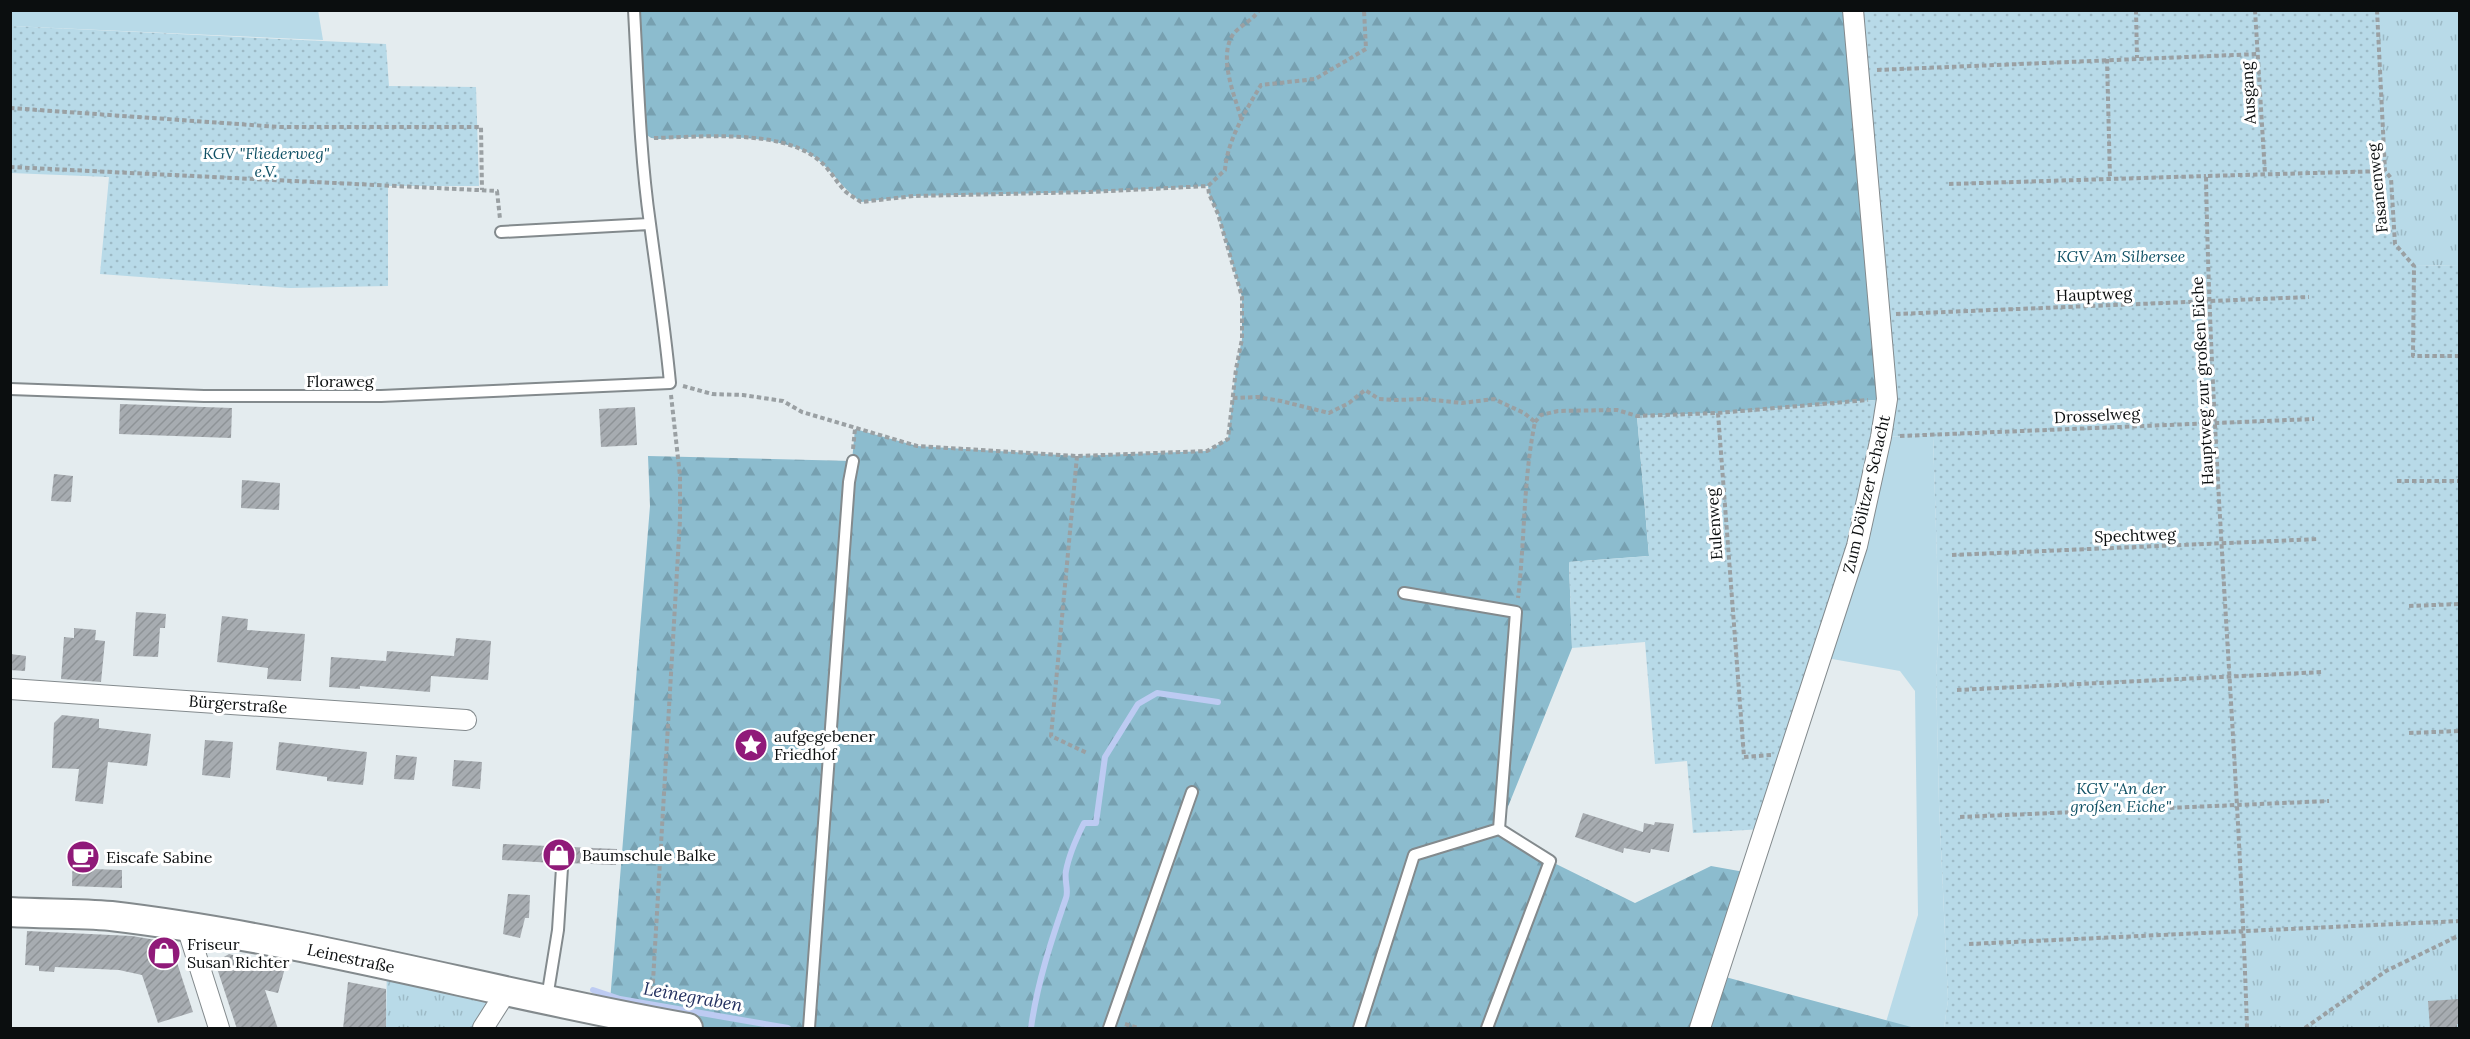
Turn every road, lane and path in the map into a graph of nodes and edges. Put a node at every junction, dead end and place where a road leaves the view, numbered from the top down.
1 (634, 10) edge
2 (1259, 10) edge
3 (1364, 10) edge
4 (1853, 10) edge
5 (2136, 10) edge
6 (2255, 10) edge
7 (2377, 10) edge
8 (2258, 54) junction
9 (2137, 58) junction
10 (2107, 59) junction
11 (1858, 71) junction
12 (10, 108) edge
13 (1241, 118) junction
14 (641, 130) junction
15 (10, 167) edge
16 (2385, 171) junction
17 (2265, 174) junction
18 (2206, 176) junction
19 (2110, 179) junction
20 (1949, 184) dead end
21 (1208, 186) junction
22 (482, 190) junction
23 (650, 224) junction
24 (501, 232) joint
25 (2309, 297) dead end
26 (2208, 301) junction
27 (1880, 315) junction
28 (2460, 356) edge
29 (670, 383) junction
30 (10, 389) edge
31 (1233, 398) junction
32 (1887, 399) junction
33 (1718, 414) junction
34 (2314, 419) dead end
35 (1535, 422) junction
36 (2215, 422) junction
37 (1881, 437) junction
38 (1077, 456) junction
39 (853, 461) dead end
40 (2397, 481) dead end
41 (2460, 481) edge
42 (2319, 539) dead end
43 (2223, 544) junction
44 (1952, 555) dead end
45 (1404, 593) dead end
46 (2460, 604) edge
47 (2409, 606) dead end
48 (1516, 612) junction
49 (2322, 672) dead end
50 (2231, 676) junction
51 (10, 689) edge
52 (1957, 690) dead end
53 (466, 720) dead end
54 (2460, 731) edge
55 (2409, 733) dead end
56 (1087, 753) dead end
57 (1789, 753) junction
58 (1192, 792) dead end
59 (2329, 801) dead end
60 (2236, 805) junction
61 (1960, 817) dead end
62 (1499, 829) junction
63 (561, 868) dead end
64 (10, 912) edge
65 (2460, 921) edge
66 (187, 927) junction
67 (2244, 931) junction
68 (2460, 935) edge
69 (1969, 944) dead end
70 (506, 992) junction
71 (653, 997) dead end
72 (546, 1001) junction
73 (809, 1027) edge
74 (219, 1029) edge
75 (483, 1029) edge
76 (688, 1029) edge
77 (1109, 1029) edge
78 (1359, 1029) edge
79 (1487, 1029) edge
80 (1700, 1029) edge
81 (2247, 1029) edge
82 (2305, 1029) edge

1 - 14 lane
2 - 13 path
3 - 13 path
4 - 11 street, Zum Dölitzer Schacht
5 - 9 path
6 - 8 path, Ausgang
7 - 16 path, Fasanenweg
8 - 9 path
8 - 17 path, Ausgang
9 - 10 path
10 - 11 path
10 - 19 path
11 - 27 street, Zum Dölitzer Schacht
12 - 22 path
13 - 21 path
14 - 21 path
14 - 23 lane
15 - 22 path
16 - 17 path
16 - 28 path, Fasanenweg
17 - 18 path
18 - 19 path
18 - 26 path, Hauptweg zur großen Eiche
19 - 20 path
21 - 31 path
22 - 24 path
23 - 24 lane
23 - 29 lane
25 - 26 path, Hauptweg
26 - 27 path, Hauptweg
26 - 36 path, Hauptweg zur großen Eiche
27 - 32 street, Zum Dölitzer Schacht
29 - 30 lane, Floraweg
29 - 38 path
29 - 71 path
31 - 35 path
31 - 38 path
32 - 33 path
32 - 37 street, Zum Dölitzer Schacht
33 - 35 path
33 - 57 path, Eulenweg
34 - 36 path, Drosselweg
35 - 48 path
36 - 37 path, Drosselweg
36 - 43 path, Hauptweg zur großen Eiche
37 - 57 street, Zum Dölitzer Schacht
38 - 56 path
39 - 73 lane
40 - 41 path
42 - 43 path, Spechtweg
43 - 44 path, Spechtweg
43 - 50 path, Hauptweg zur großen Eiche
45 - 48 lane
46 - 47 path
48 - 62 lane
49 - 50 path
50 - 52 path
50 - 60 path, Hauptweg zur großen Eiche
51 - 53 street, Bürgerstraße
54 - 55 path
57 - 80 street, Zum Dölitzer Schacht
58 - 77 lane
59 - 60 path
60 - 61 path
60 - 67 path, Hauptweg zur großen Eiche
62 - 78 lane
62 - 79 lane
63 - 72 lane
64 - 66 main road, Leinestraße
65 - 67 path
66 - 70 main road, Leinestraße
66 - 74 street
67 - 69 path
67 - 81 path, Hauptweg zur großen Eiche
68 - 82 path
70 - 72 main road, Leinestraße
70 - 75 street
72 - 76 main road, Leinestraße

